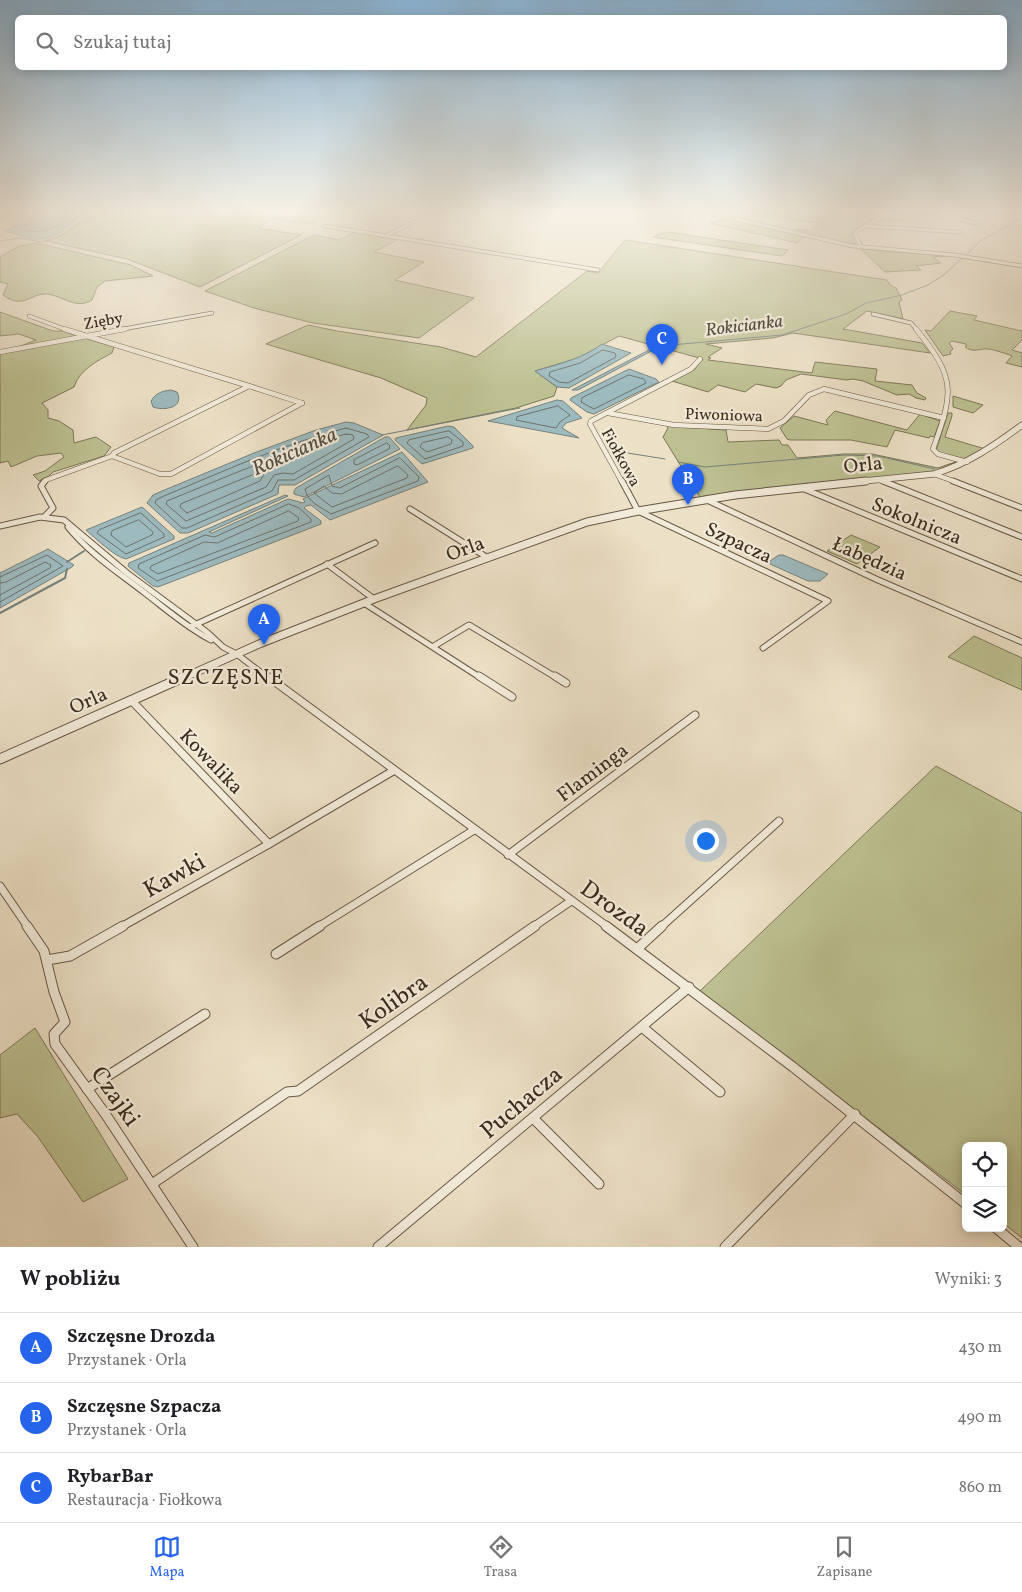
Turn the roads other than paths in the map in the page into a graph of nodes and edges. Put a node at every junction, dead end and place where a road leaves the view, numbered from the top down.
1 (593, 269) edge
2 (598, 270) dead end
3 (212, 313) dead end
4 (872, 314) dead end
5 (29, 316) dead end
6 (83, 336) junction
7 (0, 352) edge
8 (700, 359) dead end
9 (249, 386) junction
10 (607, 413) junction
11 (944, 418) junction
12 (1022, 425) edge
13 (112, 456) junction
14 (967, 462) junction
15 (934, 474) junction
16 (880, 480) junction
17 (802, 488) junction
18 (707, 500) junction
19 (1022, 508) edge
20 (410, 509) dead end
21 (638, 511) junction
22 (44, 517) junction
23 (0, 526) edge
24 (1022, 537) edge
25 (376, 543) dead end
26 (488, 558) junction
27 (327, 564) junction
28 (1022, 578) edge
29 (374, 599) junction
30 (364, 603) junction
31 (193, 625) junction
32 (1022, 642) edge
33 (434, 646) junction
34 (763, 648) dead end
35 (235, 654) junction
36 (566, 682) dead end
37 (512, 697) dead end
38 (131, 700) junction
39 (695, 715) dead end
40 (0, 759) edge
41 (393, 771) junction
42 (779, 821) dead end
43 (474, 830) junction
44 (269, 844) junction
45 (508, 855) junction
46 (0, 886) edge
47 (571, 901) junction
48 (637, 949) junction
49 (276, 954) dead end
50 (47, 960) junction
51 (689, 987) junction
52 (205, 1014) dead end
53 (642, 1027) junction
54 (87, 1089) junction
55 (720, 1092) dead end
56 (855, 1114) junction
57 (533, 1118) junction
58 (152, 1184) junction
59 (599, 1184) dead end
60 (962, 1201) edge
61 (1001, 1232) edge
62 (193, 1247) edge
63 (378, 1247) edge
64 (725, 1247) edge
65 (1019, 1247) edge

1 - 2 street
3 - 6 street, Zięby
4 - 11 street
5 - 6 street
6 - 7 street, Zięby
6 - 9 street
8 - 10 street, Fiołkowa
9 - 13 street
9 - 13 street
10 - 11 street, Piwoniowa
10 - 21 street, Fiołkowa
11 - 14 street
12 - 14 street, Orla
13 - 22 street
14 - 15 street, Orla
15 - 16 street, Orla
15 - 19 street
16 - 17 street, Orla
16 - 24 street
17 - 18 street, Orla
17 - 28 street, Sokolnicza
18 - 21 street, Orla
18 - 32 street, Łabędzia
20 - 26 street
21 - 26 street, Orla
21 - 34 street, Szpacza
22 - 23 street
22 - 31 street, Drozda
25 - 27 street
26 - 29 street, Orla
27 - 29 street
27 - 31 street
29 - 30 street, Orla
30 - 33 street
30 - 35 street, Orla
31 - 35 street, Drozda
33 - 36 street
33 - 37 street
35 - 38 street, Orla
35 - 41 street, Drozda
38 - 40 street, Orla
38 - 44 street, Kowalika
39 - 45 street, Flaminga
41 - 43 street, Drozda
41 - 44 street, Kawki
42 - 48 street
43 - 45 street, Drozda
43 - 49 street
44 - 50 street, Kawki
45 - 47 street, Drozda
46 - 50 street
47 - 48 street, Drozda
47 - 58 street, Kolibra
48 - 51 street, Drozda
50 - 54 street, Czajki
51 - 53 street, Puchacza
51 - 56 street, Drozda
52 - 54 street
53 - 55 street
53 - 57 street, Puchacza
54 - 58 street, Czajki
56 - 60 street, Drozda
56 - 64 street
57 - 59 street
57 - 63 street, Puchacza
58 - 62 street, Czajki
61 - 65 street

